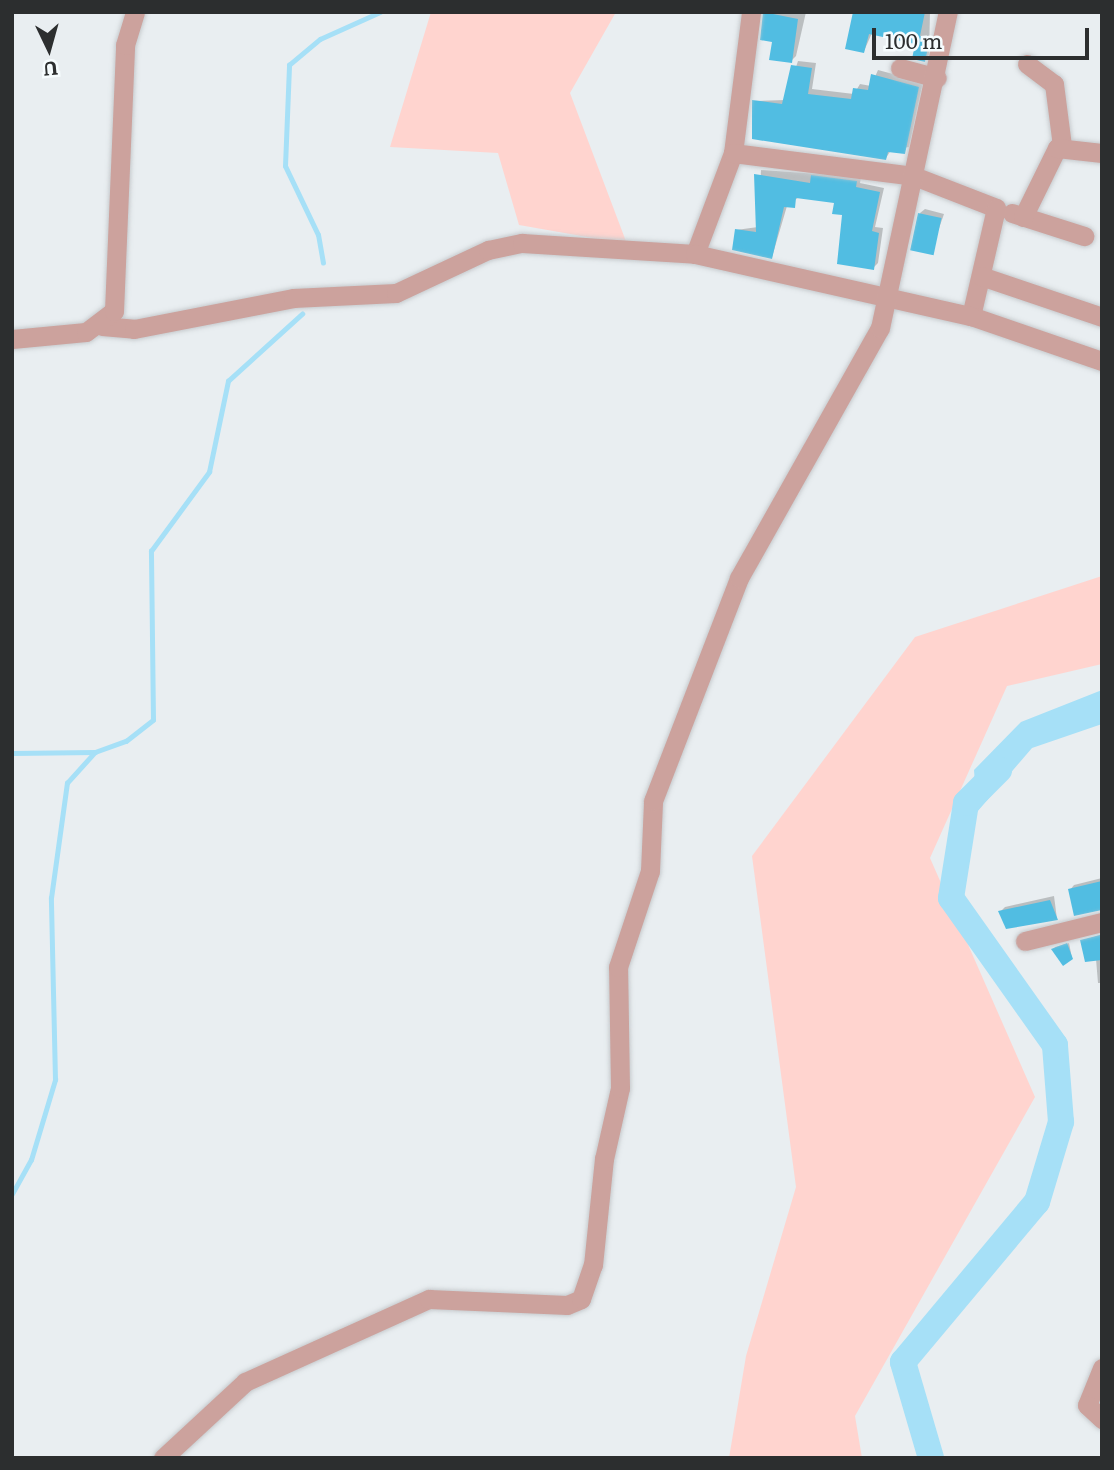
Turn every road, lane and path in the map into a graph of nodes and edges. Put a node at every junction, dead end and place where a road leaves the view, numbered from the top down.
1 (135, 12) edge
2 (751, 12) edge
3 (948, 12) edge
4 (1027, 64) dead end
5 (900, 68) dead end
6 (937, 78) junction
7 (1062, 146) junction
8 (733, 153) junction
9 (1102, 153) edge
10 (914, 176) junction
11 (996, 208) junction
12 (1023, 217) junction
13 (1084, 236) dead end
14 (695, 254) junction
15 (981, 276) junction
16 (887, 300) junction
17 (971, 316) junction
18 (1102, 317) edge
19 (102, 326) junction
20 (12, 339) edge
21 (1102, 361) edge
22 (1102, 922) edge
23 (1025, 941) dead end
24 (1102, 1367) edge
25 (1102, 1419) edge
26 (163, 1458) edge

1 - 19 street
2 - 8 street
3 - 6 street
4 - 7 street
5 - 6 street
6 - 10 street
7 - 9 street
7 - 12 street
8 - 10 street
8 - 14 street
10 - 11 street
10 - 16 street
11 - 12 street
11 - 15 street
12 - 13 street
14 - 16 street
14 - 19 street
15 - 17 street
15 - 18 street
16 - 17 street
16 - 26 street
17 - 21 street
19 - 20 street
22 - 23 street
24 - 25 street

